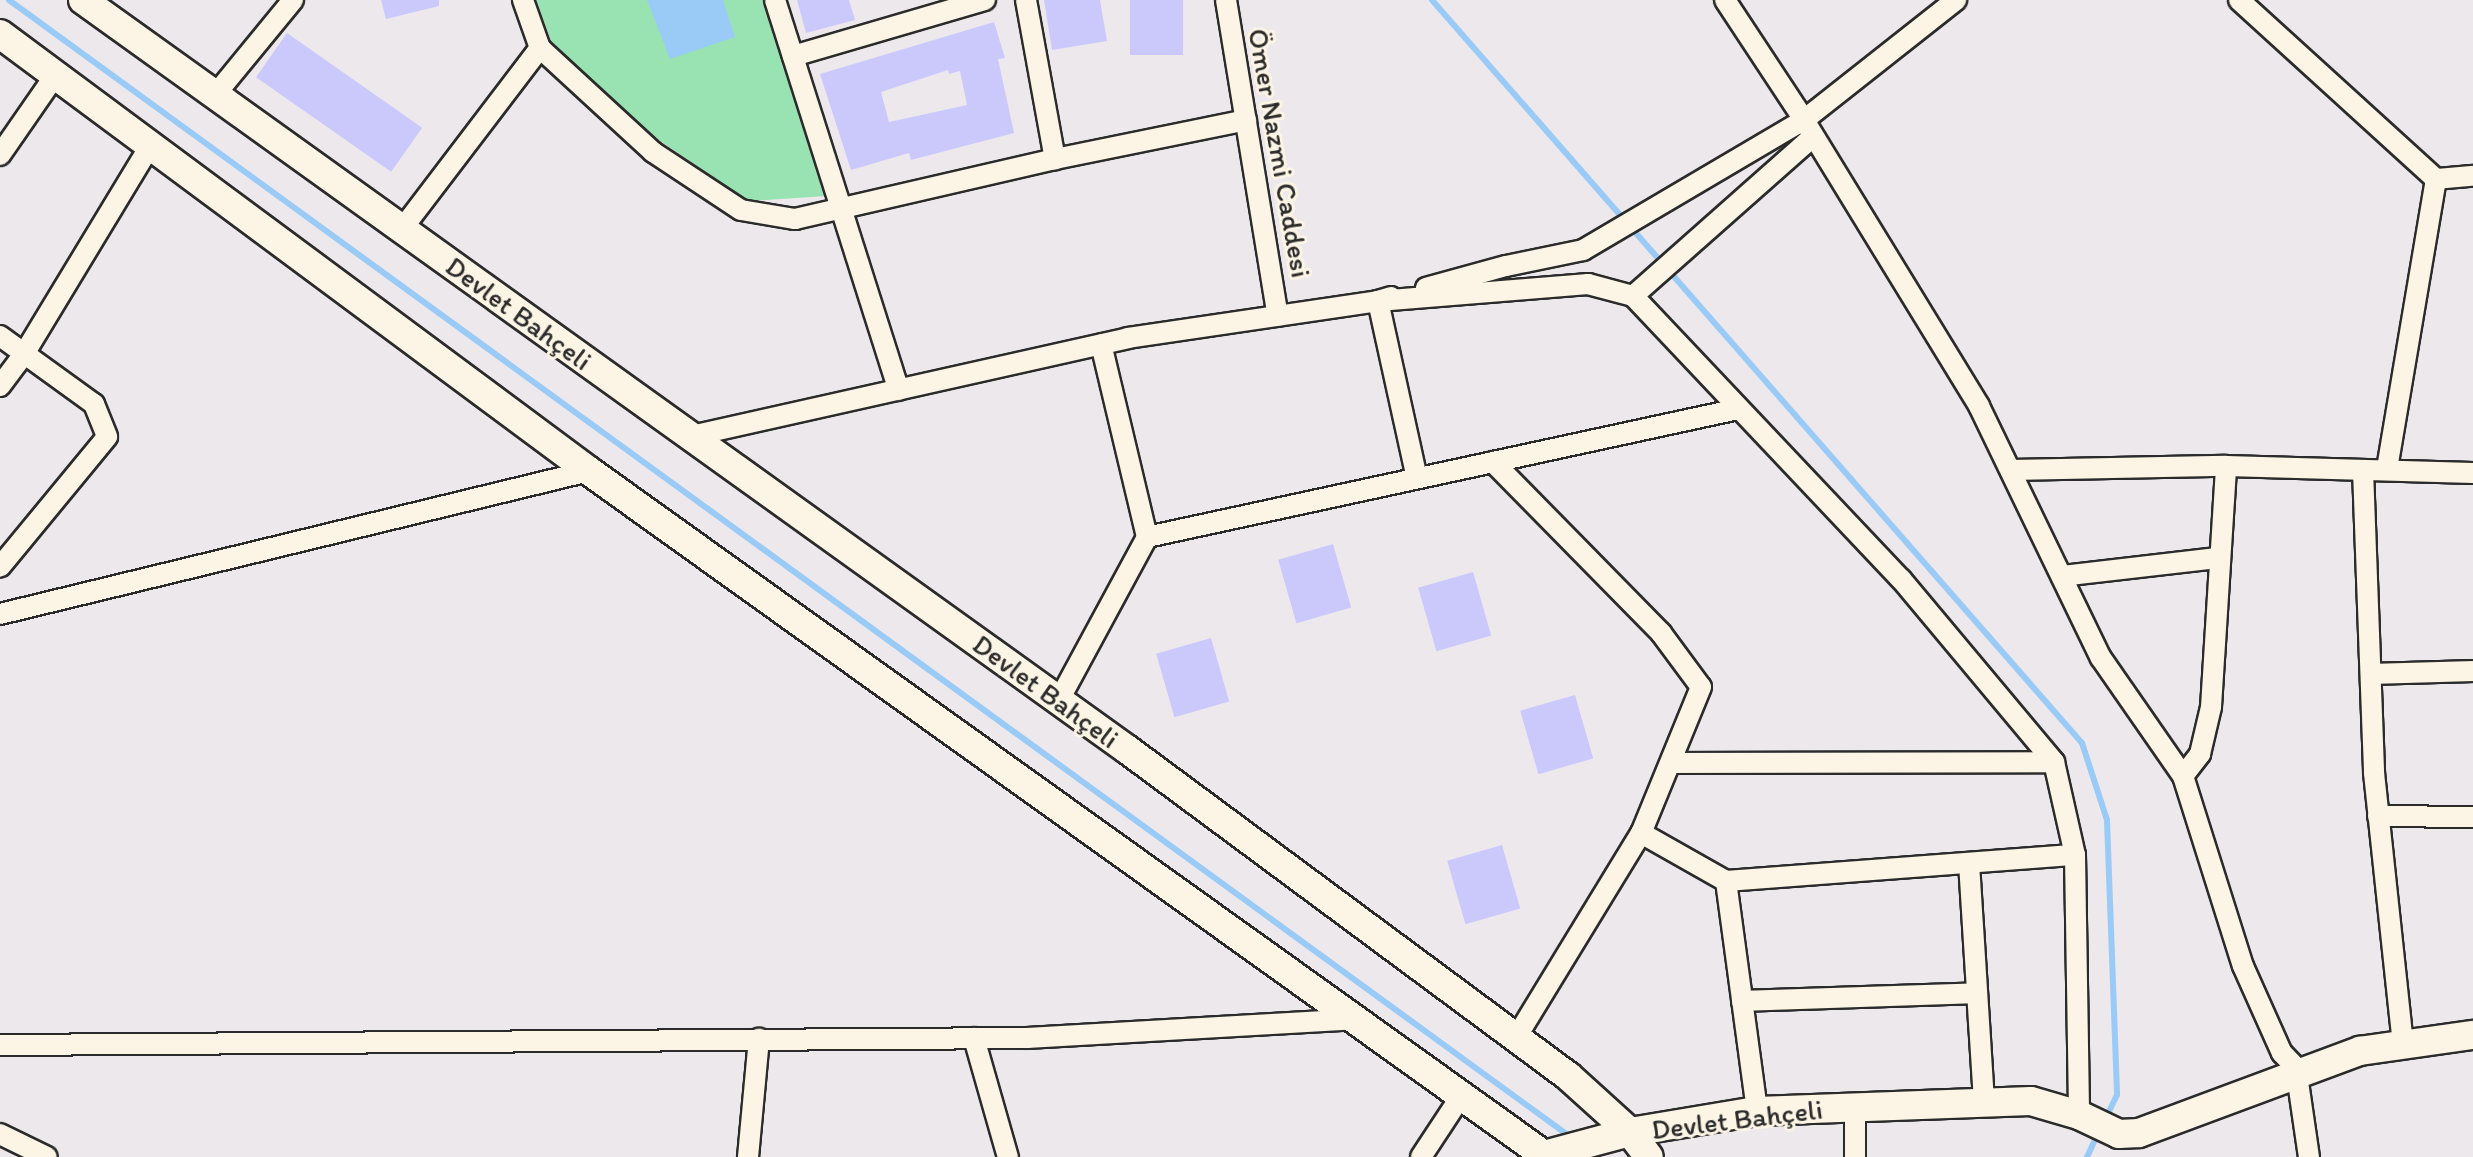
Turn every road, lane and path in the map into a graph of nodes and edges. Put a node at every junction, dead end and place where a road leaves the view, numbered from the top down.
1 (83, 0) edge
2 (293, 0) edge
3 (523, 0) edge
4 (775, 0) edge
5 (985, 0) edge
6 (1026, 0) edge
7 (1226, 0) edge
8 (1725, 0) edge
9 (1956, 0) edge
10 (2239, 0) edge
11 (0, 34) edge
12 (540, 48) junction
13 (793, 56) junction
14 (56, 74) junction
15 (215, 95) junction
16 (1246, 120) junction
17 (1808, 128) junction
18 (151, 144) junction
19 (0, 155) edge
20 (1055, 159) junction
21 (2473, 176) edge
22 (2436, 179) junction
23 (841, 208) junction
24 (402, 229) junction
25 (1633, 296) junction
26 (1378, 301) junction
27 (1278, 316) junction
28 (0, 336) edge
29 (1101, 344) junction
30 (24, 354) junction
31 (0, 386) edge
32 (899, 390) junction
33 (1738, 409) junction
34 (691, 436) junction
35 (1493, 462) junction
36 (2226, 466) junction
37 (2011, 470) junction
38 (2363, 470) junction
39 (2387, 470) junction
40 (589, 471) junction
41 (2473, 473) edge
42 (1417, 478) junction
43 (1147, 537) junction
44 (2218, 558) junction
45 (0, 567) edge
46 (2062, 576) junction
47 (0, 614) edge
48 (2473, 671) edge
49 (2371, 674) junction
50 (1059, 700) junction
51 (2054, 762) junction
52 (1672, 763) junction
53 (2183, 776) junction
54 (2378, 816) junction
55 (2473, 817) edge
56 (1641, 833) junction
57 (2075, 855) junction
58 (1969, 863) junction
59 (1726, 881) junction
60 (1977, 993) junction
61 (1742, 1001) junction
62 (1353, 1019) junction
63 (2473, 1035) edge
64 (974, 1038) junction
65 (1516, 1038) junction
66 (759, 1039) junction
67 (0, 1045) edge
68 (2403, 1045) junction
69 (2299, 1074) junction
70 (1461, 1096) junction
71 (1984, 1103) junction
72 (1855, 1107) junction
73 (1757, 1111) junction
74 (2079, 1115) junction
75 (1630, 1132) junction
76 (0, 1134) edge
77 (1545, 1156) edge
78 (47, 1157) edge
79 (748, 1157) edge
80 (1008, 1157) edge
81 (1421, 1157) edge
82 (1649, 1157) edge
83 (1855, 1157) edge
84 (2309, 1157) edge

1 - 15 street, Devlet Bahçeli
2 - 15 street
3 - 12 street
4 - 13 street
5 - 13 street
6 - 20 street
7 - 16 street, Ömer Nazmi Caddesi
8 - 17 street
9 - 17 street
10 - 22 street
11 - 14 street
12 - 23 street
12 - 24 street
13 - 23 street
14 - 18 street
14 - 19 street
15 - 24 street, Devlet Bahçeli
16 - 20 street
16 - 27 street, Ömer Nazmi Caddesi
17 - 25 street
17 - 26 street
17 - 37 street
18 - 30 street
18 - 40 street
20 - 23 street
21 - 22 street
22 - 39 street
23 - 32 street
24 - 34 street, Devlet Bahçeli
25 - 26 street
25 - 33 street
26 - 27 street
26 - 42 street
27 - 29 street
28 - 30 street
29 - 32 street
29 - 43 street
30 - 31 street
30 - 45 street
32 - 34 street
33 - 35 street
33 - 51 street
34 - 50 street, Devlet Bahçeli
35 - 42 street
35 - 52 street
36 - 37 street
36 - 38 street
36 - 44 street
37 - 46 street
38 - 39 street
38 - 49 street
39 - 41 street
40 - 47 street
40 - 62 street
42 - 43 street
43 - 50 street
44 - 46 street
44 - 53 street
46 - 53 street
48 - 49 street
49 - 54 street
50 - 65 street, Devlet Bahçeli
51 - 52 street
51 - 57 street
52 - 56 street
53 - 69 street
54 - 55 street
54 - 68 street
56 - 59 street
56 - 65 street
57 - 58 street
57 - 74 street
58 - 59 street
58 - 60 street
59 - 61 street
60 - 61 street
60 - 71 street
61 - 73 street
62 - 64 street
62 - 70 street
63 - 68 street
64 - 66 street
64 - 80 street
65 - 75 street, Devlet Bahçeli
66 - 67 street
66 - 79 street
68 - 69 street
69 - 74 street, Devlet Bahçeli
69 - 84 street
70 - 77 street
70 - 81 street
71 - 72 street, Devlet Bahçeli
71 - 74 street, Devlet Bahçeli
72 - 73 street, Devlet Bahçeli
72 - 83 street
73 - 75 street, Devlet Bahçeli
75 - 77 street
75 - 82 street
76 - 78 street

